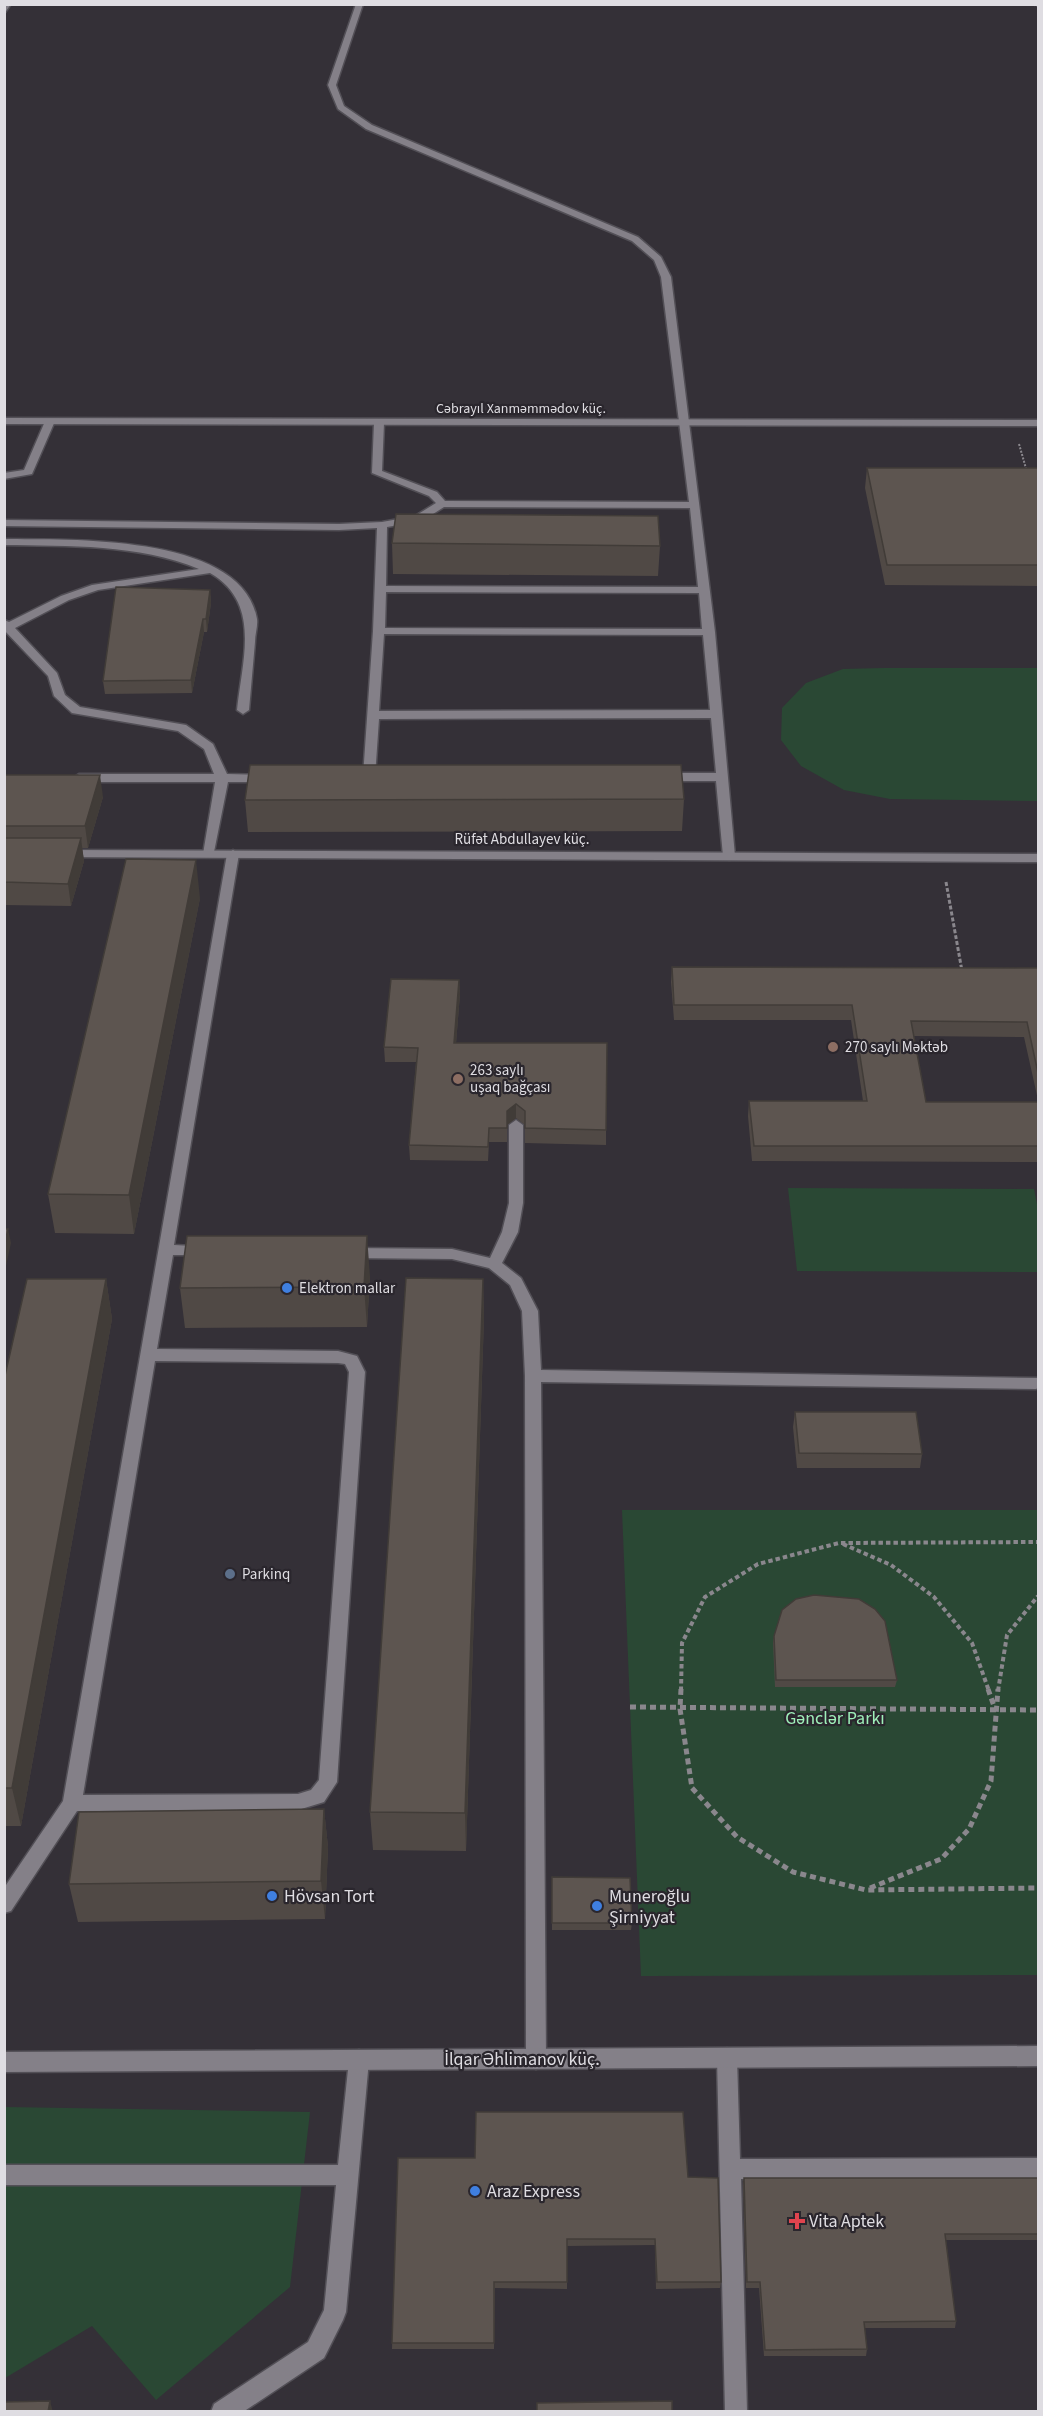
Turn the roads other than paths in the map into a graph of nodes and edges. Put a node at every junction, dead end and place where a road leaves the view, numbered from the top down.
1 (8, 4) edge
2 (360, 4) edge
3 (4, 12) edge
4 (4, 421) edge
5 (50, 421) junction
6 (687, 421) junction
7 (379, 423) junction
8 (1038, 423) edge
9 (4, 476) edge
10 (442, 504) junction
11 (693, 505) junction
12 (4, 523) edge
13 (382, 525) junction
14 (4, 542) edge
15 (215, 570) junction
16 (380, 590) junction
17 (704, 590) junction
18 (7, 624) edge
19 (379, 631) junction
20 (709, 632) junction
21 (243, 710) dead end
22 (716, 714) junction
23 (373, 715) junction
24 (369, 777) edge
25 (651, 777) edge
26 (722, 777) junction
27 (62, 778) edge
28 (222, 778) junction
29 (278, 778) edge
30 (50, 854) edge
31 (209, 854) junction
32 (233, 854) junction
33 (729, 856) junction
34 (1038, 858) edge
35 (516, 1125) edge
36 (166, 1250) junction
37 (226, 1251) edge
38 (333, 1253) edge
39 (494, 1264) junction
40 (148, 1355) junction
41 (533, 1376) junction
42 (1036, 1383) dead end
43 (72, 1803) junction
44 (4, 1905) edge
45 (1038, 2056) edge
46 (726, 2058) junction
47 (536, 2059) junction
48 (359, 2060) junction
49 (4, 2062) edge
50 (1038, 2168) edge
51 (729, 2169) junction
52 (4, 2175) edge
53 (348, 2175) junction
54 (222, 2412) edge
55 (736, 2412) edge

1 - 3 street
2 - 6 street
4 - 5 street, Cəbrayıl Xanməmmədov küç.
5 - 7 street, Cəbrayıl Xanməmmədov küç.
5 - 9 street
6 - 7 street, Cəbrayıl Xanməmmədov küç.
6 - 8 street, Cəbrayıl Xanməmmədov küç.
6 - 11 street
7 - 10 street
10 - 11 street
10 - 13 street
11 - 17 street
12 - 13 street
13 - 16 street
14 - 15 street
15 - 18 street
15 - 21 street
16 - 17 street
16 - 19 street
17 - 20 street
18 - 28 street
19 - 20 street
19 - 23 street
20 - 22 street
22 - 23 street
22 - 26 street
23 - 24 street
25 - 26 street
26 - 33 street
27 - 28 street
28 - 29 street
28 - 31 street
30 - 31 street, Rüfət Abdullayev küç.
31 - 32 street, Rüfət Abdullayev küç.
32 - 33 street, Rüfət Abdullayev küç.
32 - 36 street
33 - 34 street, Rüfət Abdullayev küç.
35 - 39 street
36 - 37 street
36 - 40 street
38 - 39 street
39 - 41 street
40 - 43 street
40 - 43 street
41 - 42 street
41 - 47 street
43 - 44 street
45 - 46 street, İlqar Əhlimanov küç.
46 - 47 street, İlqar Əhlimanov küç.
46 - 51 street
47 - 48 street, İlqar Əhlimanov küç.
48 - 49 street, İlqar Əhlimanov küç.
48 - 53 street
50 - 51 street
51 - 55 street
52 - 53 street
53 - 54 street

